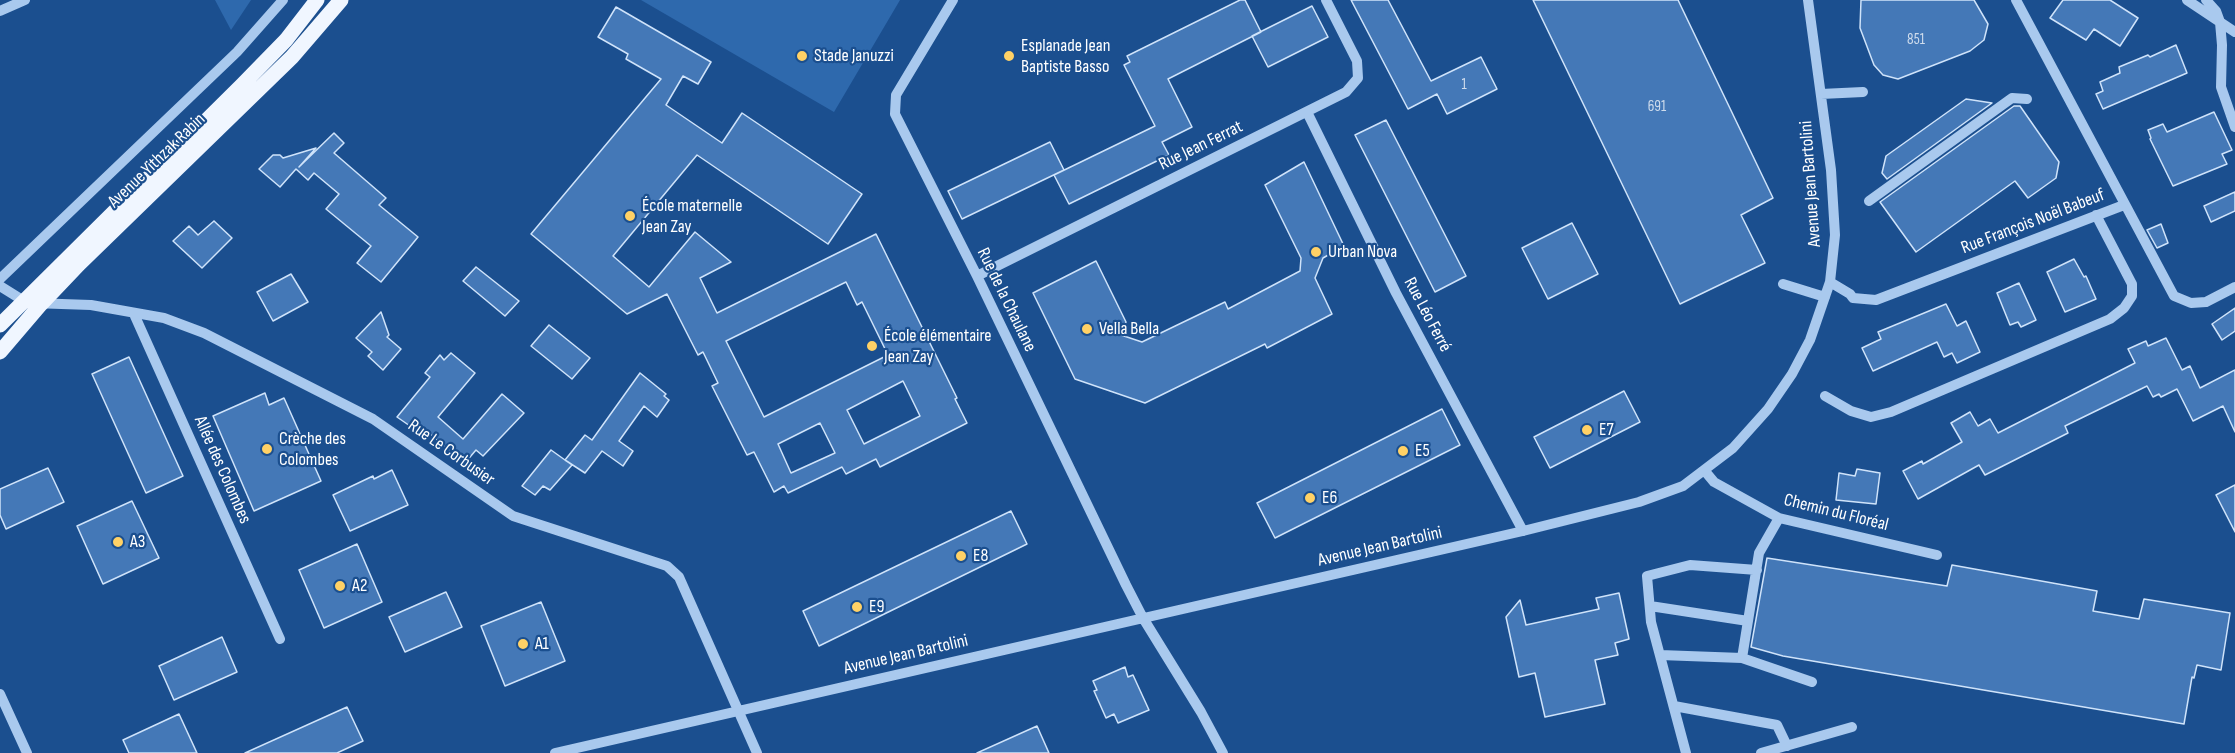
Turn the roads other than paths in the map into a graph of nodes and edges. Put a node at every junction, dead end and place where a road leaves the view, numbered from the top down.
1 (25, 0) edge
2 (283, 0) edge
3 (317, 0) edge
4 (341, 0) edge
5 (953, 0) edge
6 (1326, 0) edge
7 (1808, 0) edge
8 (2016, 0) edge
9 (2187, 0) edge
10 (2206, 0) edge
11 (0, 11) edge
12 (2220, 22) junction
13 (2235, 32) edge
14 (1863, 92) dead end
15 (1821, 94) junction
16 (2027, 99) dead end
17 (1307, 112) junction
18 (2235, 127) edge
19 (1869, 201) dead end
20 (2124, 205) junction
21 (2096, 215) junction
22 (976, 276) junction
23 (0, 279) edge
24 (1830, 282) junction
25 (1783, 284) dead end
26 (0, 286) edge
27 (2235, 287) edge
28 (1825, 297) junction
29 (24, 301) junction
30 (41, 304) junction
31 (134, 314) junction
32 (0, 325) edge
33 (0, 352) edge
34 (1826, 396) dead end
35 (1704, 470) junction
36 (1779, 518) junction
37 (1523, 531) junction
38 (1937, 555) dead end
39 (1756, 570) junction
40 (1650, 606) junction
41 (1143, 618) junction
42 (1748, 621) junction
43 (280, 639) dead end
44 (1660, 655) junction
45 (1742, 658) junction
46 (1812, 682) dead end
47 (0, 694) edge
48 (1674, 706) junction
49 (739, 711) junction
50 (1852, 727) dead end
51 (1787, 746) junction
52 (27, 753) edge
53 (555, 753) edge
54 (757, 753) edge
55 (1223, 753) edge
56 (1686, 753) edge
57 (1761, 753) edge

1 - 11 street
2 - 23 street, Avenue Yithzak Rabin
3 - 29 main road, Avenue Yithzak Rabin
4 - 30 main road, Avenue Yithzak Rabin
5 - 22 street, Rue de la Chaulane
6 - 17 street, Rue Jean Ferrat
7 - 15 street, Avenue Jean Bartolini
8 - 20 street
9 - 12 street
10 - 12 street
12 - 13 street
12 - 18 street
14 - 15 street
15 - 24 street, Avenue Jean Bartolini
16 - 19 street
17 - 22 street, Rue Jean Ferrat
17 - 37 street, Rue Léo Ferré
20 - 21 street, Rue François Noël Babeuf
20 - 27 street, Rue François Noël Babeuf
21 - 24 street, Rue François Noël Babeuf
21 - 34 street
22 - 41 street, Rue de la Chaulane
24 - 28 street, Avenue Jean Bartolini
25 - 28 street
26 - 29 street
28 - 35 street, Avenue Jean Bartolini
29 - 30 street, Rue Le Corbusier
29 - 32 main road, Avenue Yithzak Rabin
30 - 31 street, Rue Le Corbusier
30 - 33 main road, Avenue Yithzak Rabin
31 - 43 street, Allée des Colombes
31 - 49 street, Rue Le Corbusier
35 - 36 street, Chemin du Floréal
35 - 37 street, Avenue Jean Bartolini
36 - 38 street, Chemin du Floréal
36 - 39 street
37 - 41 street, Avenue Jean Bartolini
39 - 40 street
39 - 42 street
40 - 42 street
40 - 44 street
41 - 49 street, Avenue Jean Bartolini
41 - 55 street, Rue de la Chaulane
42 - 45 street
44 - 45 street
44 - 48 street
45 - 46 street
47 - 52 street
48 - 51 street
48 - 56 street
49 - 53 street, Avenue Jean Bartolini
49 - 54 street, Rue Le Corbusier
50 - 51 street
51 - 57 street

